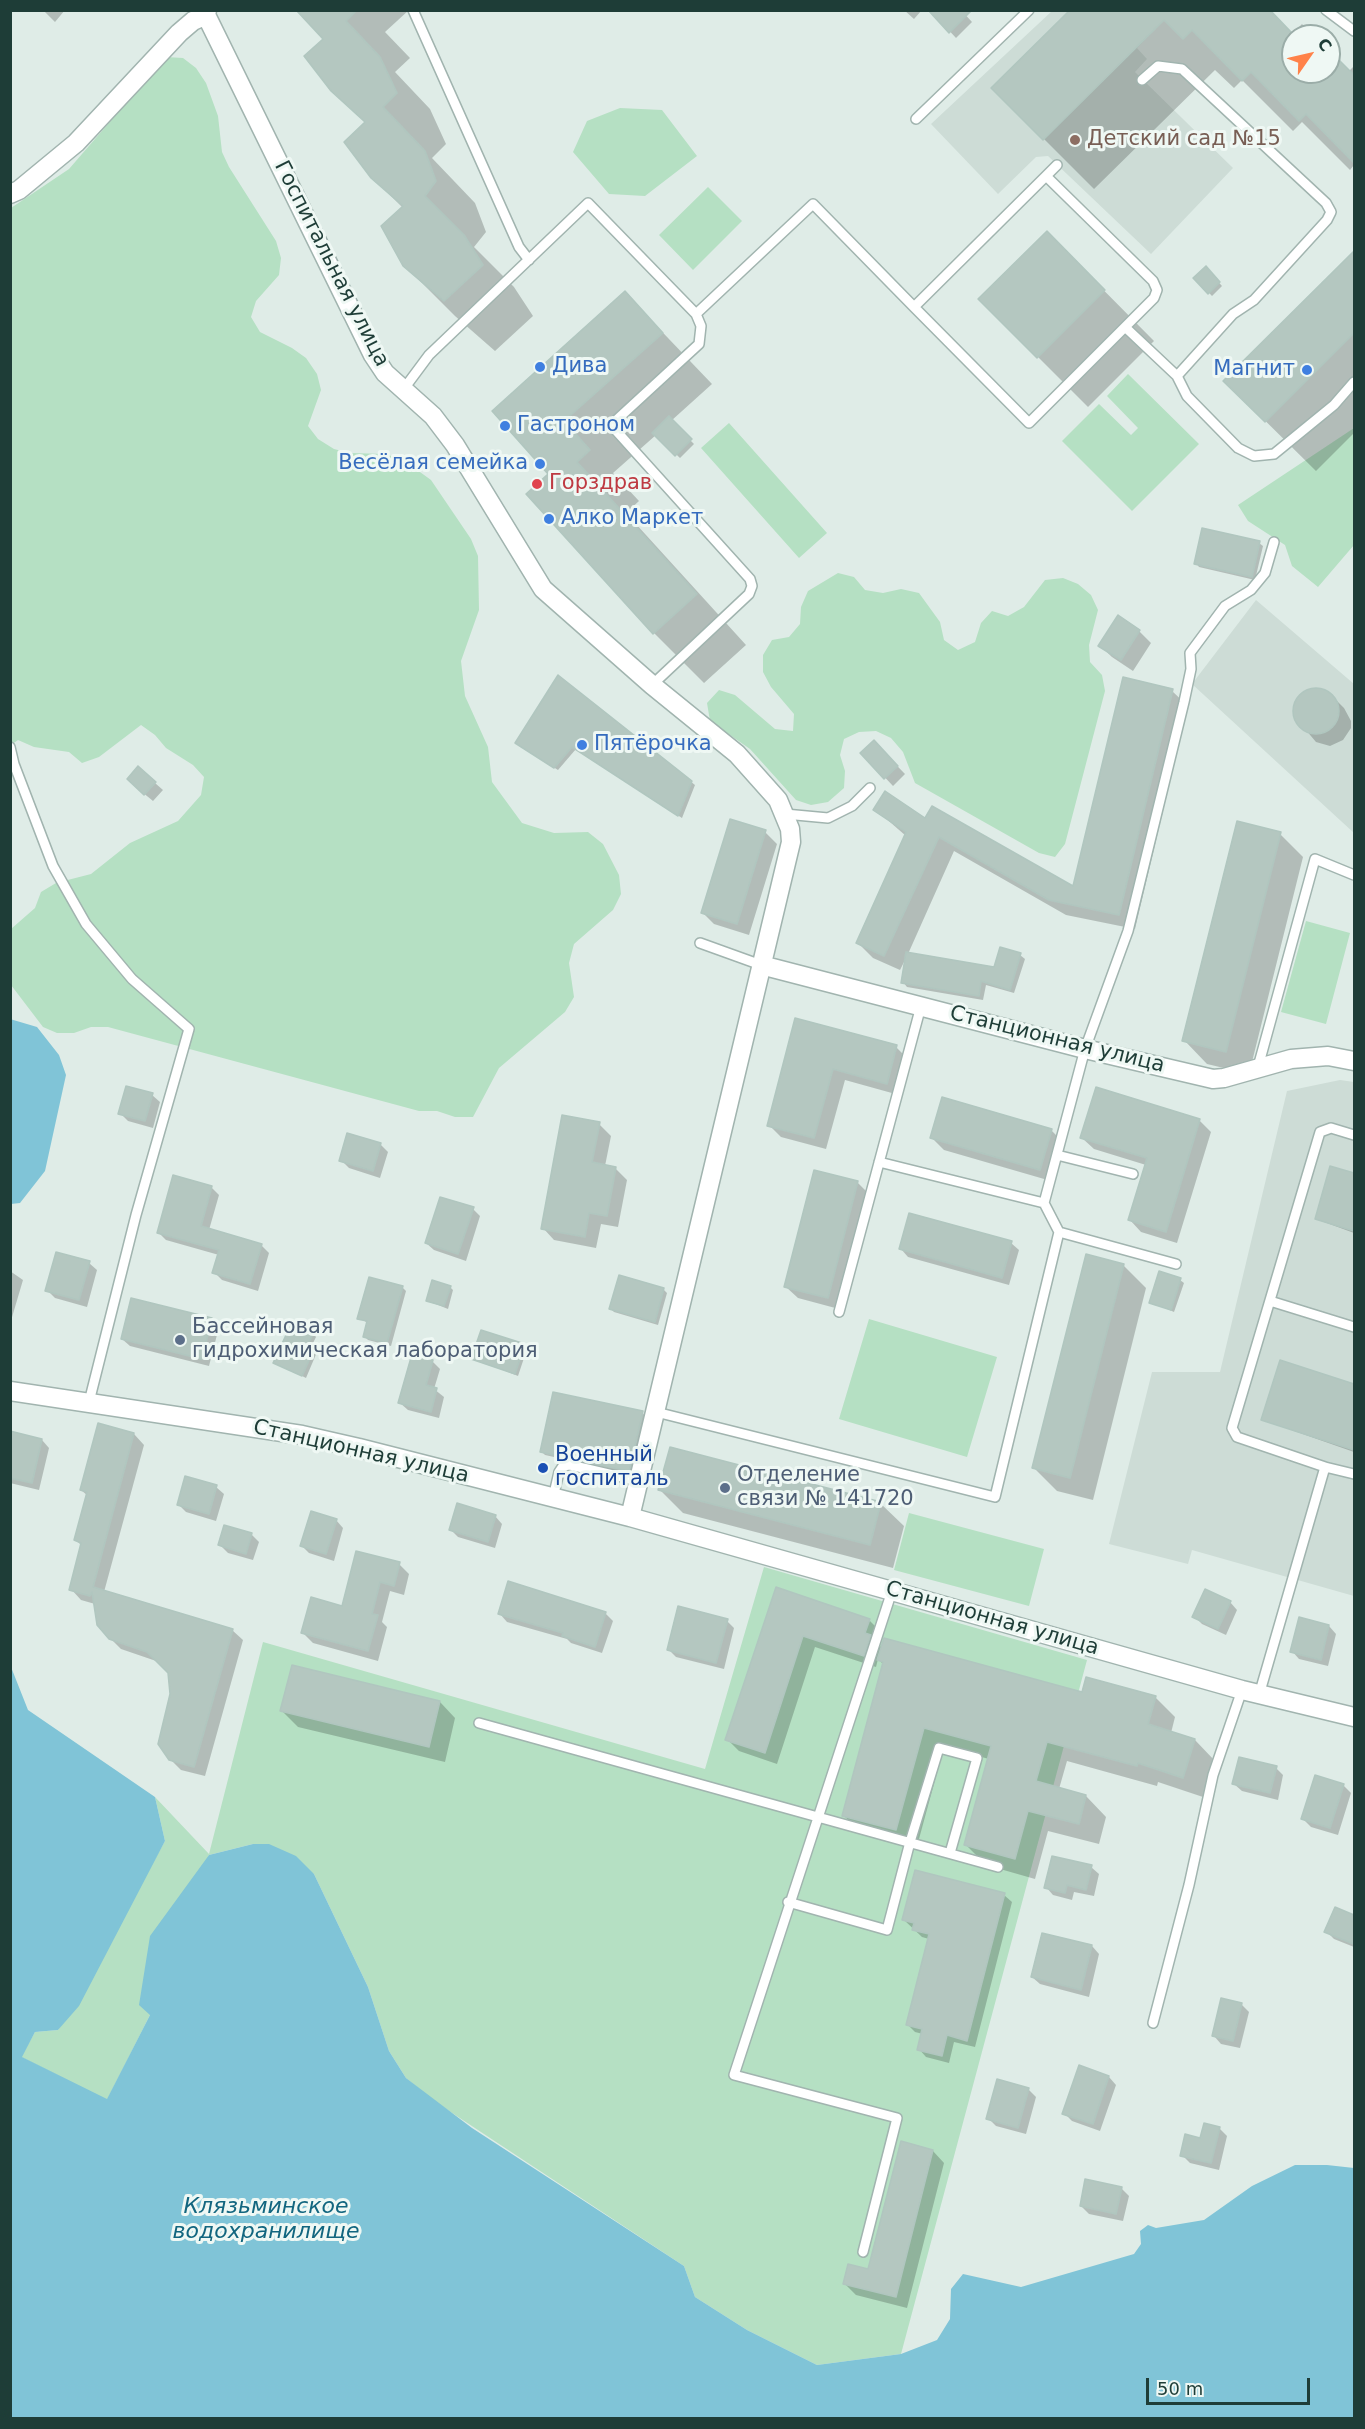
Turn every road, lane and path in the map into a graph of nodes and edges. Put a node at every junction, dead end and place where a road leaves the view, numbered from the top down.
1 (413, 10) edge
2 (1029, 10) edge
3 (1326, 10) edge
4 (206, 13) edge
5 (1354, 31) edge
6 (1143, 80) dead end
7 (916, 119) dead end
8 (1057, 165) dead end
9 (1046, 176) junction
10 (10, 194) edge
11 (529, 260) junction
12 (914, 307) junction
13 (696, 314) junction
14 (1125, 327) junction
15 (1177, 376) junction
16 (1354, 382) edge
17 (402, 390) junction
18 (1274, 542) dead end
19 (652, 685) junction
20 (10, 747) edge
21 (870, 788) dead end
22 (785, 814) junction
23 (1354, 875) edge
24 (700, 943) dead end
25 (761, 965) junction
26 (921, 1006) junction
27 (1085, 1048) junction
28 (1354, 1061) edge
29 (1258, 1067) junction
30 (1354, 1136) edge
31 (1057, 1155) junction
32 (879, 1162) junction
33 (1133, 1174) dead end
34 (1044, 1203) junction
35 (1059, 1232) junction
36 (1176, 1264) dead end
37 (1270, 1301) junction
38 (839, 1312) dead end
39 (1354, 1327) edge
40 (10, 1391) edge
41 (89, 1402) junction
42 (656, 1412) junction
43 (1325, 1467) junction
44 (1354, 1474) edge
45 (639, 1481) junction
46 (553, 1497) junction
47 (630, 1517) junction
48 (892, 1591) junction
49 (1250, 1692) junction
50 (1354, 1717) edge
51 (478, 1723) dead end
52 (817, 1816) junction
53 (910, 1842) junction
54 (950, 1853) junction
55 (998, 1867) dead end
56 (789, 1902) junction
57 (1153, 2024) dead end
58 (863, 2252) dead end

1 - 11 lane
2 - 7 lane
3 - 5 lane
4 - 10 street
4 - 17 street, Госпитальная улица
6 - 15 lane
8 - 9 lane
9 - 12 lane
9 - 14 lane
11 - 13 lane
11 - 17 lane
12 - 13 lane
12 - 14 lane
13 - 19 lane
14 - 15 lane
15 - 16 lane
17 - 19 street, Госпитальная улица
18 - 27 lane
19 - 22 street, Госпитальная улица
20 - 41 lane
21 - 22 lane
22 - 25 street, Госпитальная улица
23 - 29 lane
24 - 25 lane
25 - 26 street, Станционная улица
25 - 42 street
26 - 27 street, Станционная улица
26 - 32 lane
27 - 29 street, Станционная улица
27 - 31 lane
28 - 29 street, Станционная улица
30 - 37 lane
31 - 33 lane
31 - 34 lane
32 - 34 lane
32 - 38 lane
34 - 35 lane
35 - 36 lane
35 - 42 lane
37 - 39 lane
37 - 43 lane
40 - 41 street, Станционная улица
41 - 46 street, Станционная улица
42 - 45 street
43 - 44 lane
43 - 49 lane
45 - 46 lane
45 - 47 street
46 - 47 street, Станционная улица
47 - 48 street, Станционная улица
48 - 49 street, Станционная улица
48 - 52 lane
49 - 50 street, Станционная улица
49 - 57 lane
51 - 52 lane
52 - 53 lane
52 - 56 lane
53 - 54 lane
53 - 54 lane
53 - 56 lane
54 - 55 lane
56 - 58 lane

